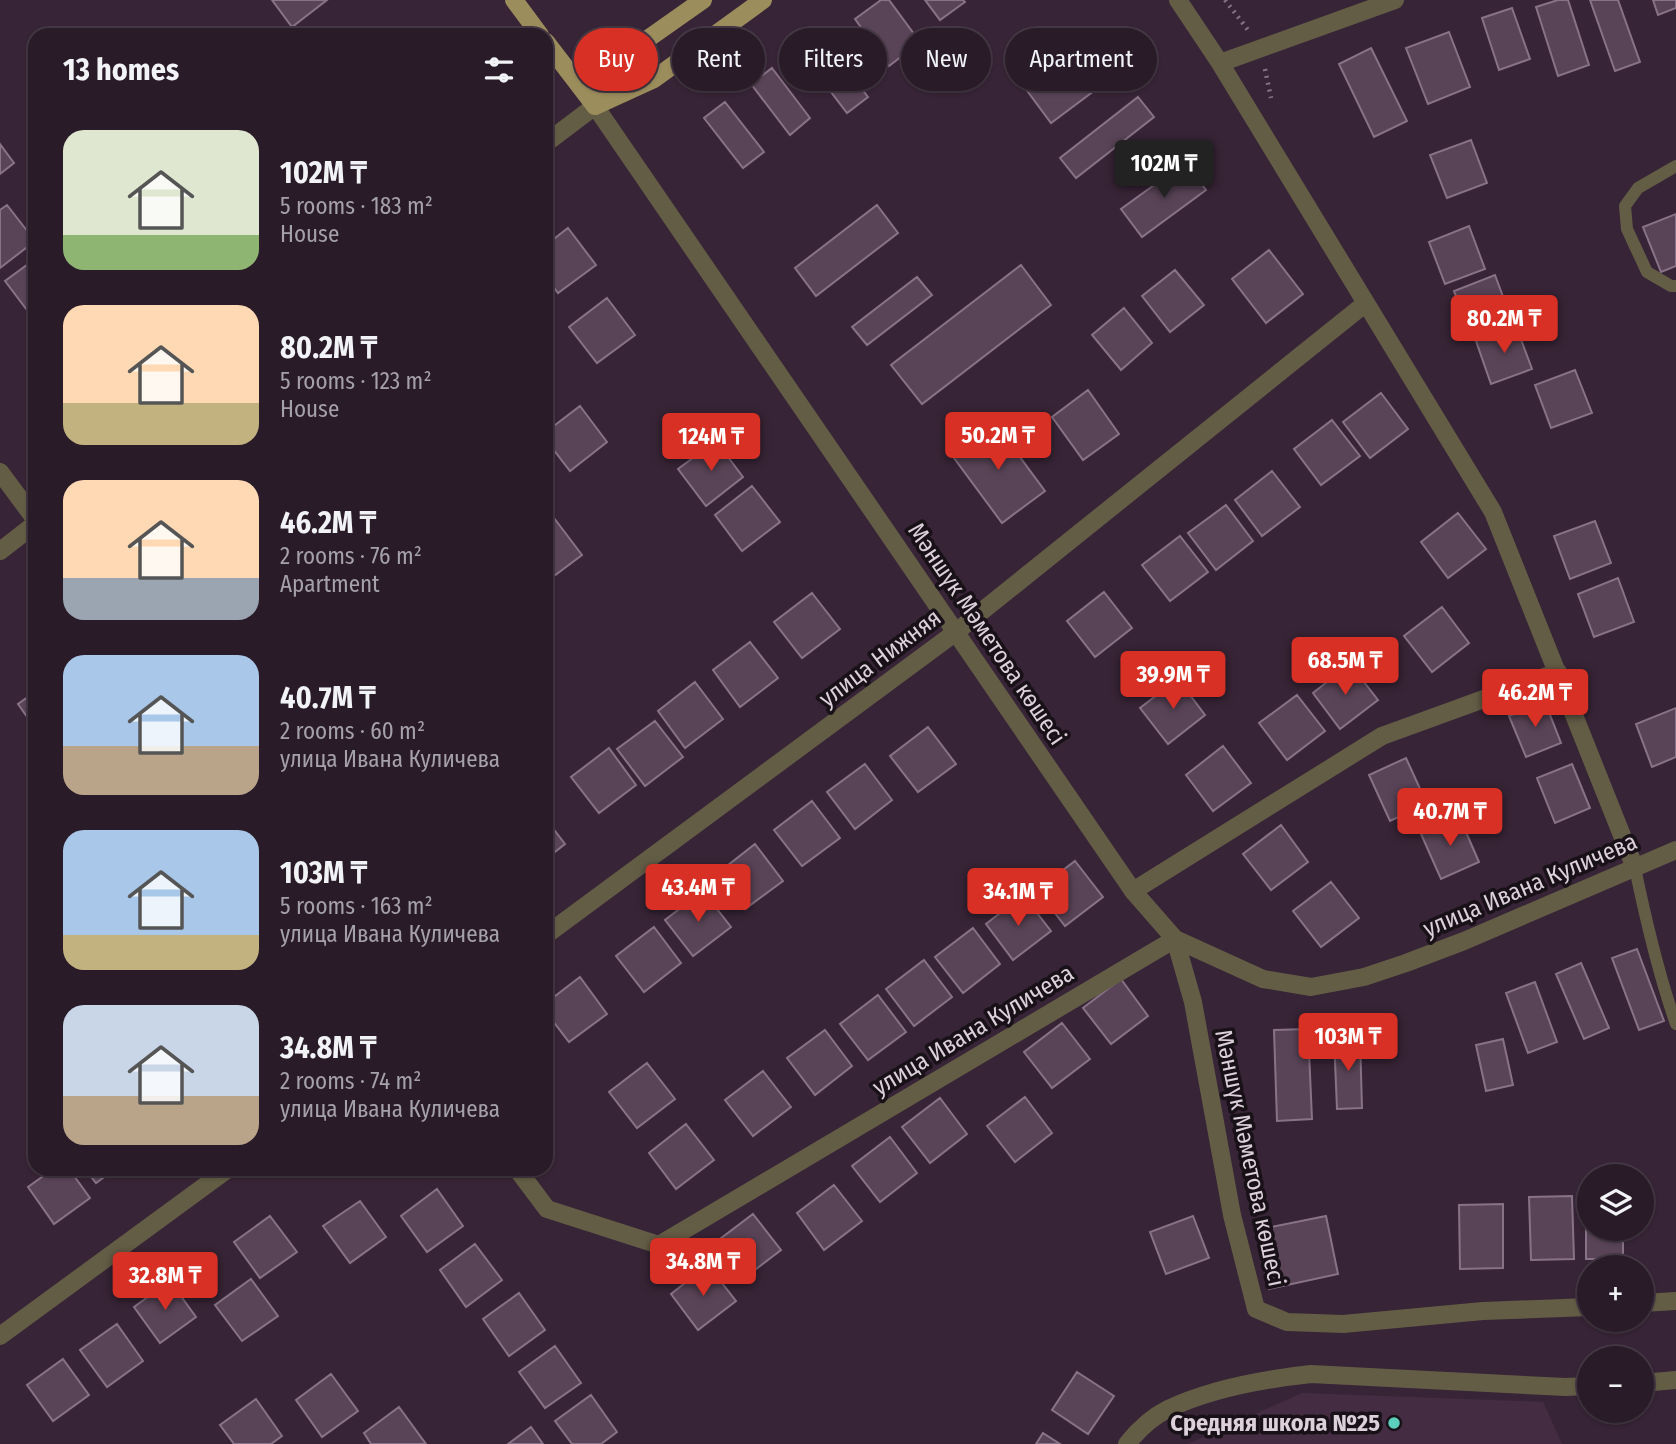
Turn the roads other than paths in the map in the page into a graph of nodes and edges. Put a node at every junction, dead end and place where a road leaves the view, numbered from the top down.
1 (513, 0) edge
2 (703, 0) edge
3 (763, 0) edge
4 (1178, 0) edge
5 (1395, 0) edge
6 (535, 28) edge
7 (553, 51) edge
8 (1220, 63) junction
9 (595, 106) junction
10 (553, 138) edge
11 (1676, 166) edge
12 (1676, 286) edge
13 (1366, 303) junction
14 (0, 472) edge
15 (28, 512) edge
16 (28, 528) edge
17 (0, 551) edge
18 (956, 632) junction
19 (1558, 672) junction
20 (1676, 850) edge
21 (1635, 867) junction
22 (1133, 891) junction
23 (553, 930) edge
24 (1175, 939) junction
25 (1676, 1024) edge
26 (218, 1176) edge
27 (522, 1176) edge
28 (1676, 1301) edge
29 (1654, 1302) edge
30 (1577, 1307) edge
31 (0, 1336) edge
32 (1676, 1380) edge
33 (1654, 1382) edge
34 (1577, 1385) edge
35 (1127, 1444) edge

1 - 6 main road
2 - 9 main road
3 - 9 main road
4 - 8 street
5 - 8 street
7 - 9 main road, Мәншүк Мәметова көшесі
8 - 13 street
9 - 10 street
9 - 18 street, Мәншүк Мәметова көшесі
11 - 12 lane
13 - 18 street, улица Нижняя
13 - 19 street
14 - 15 street
16 - 17 street
18 - 22 street, Мәншүк Мәметова көшесі
18 - 23 street, улица Нижняя
19 - 21 street
19 - 22 street
20 - 21 street, улица Ивана Куличева
21 - 24 street, улица Ивана Куличева
21 - 25 lane
22 - 24 street, Мәншүк Мәметова көшесі
24 - 27 street, улица Ивана Куличева
24 - 30 street, Мәншүк Мәметова көшесі
26 - 31 street
28 - 29 street
32 - 33 street
34 - 35 street

